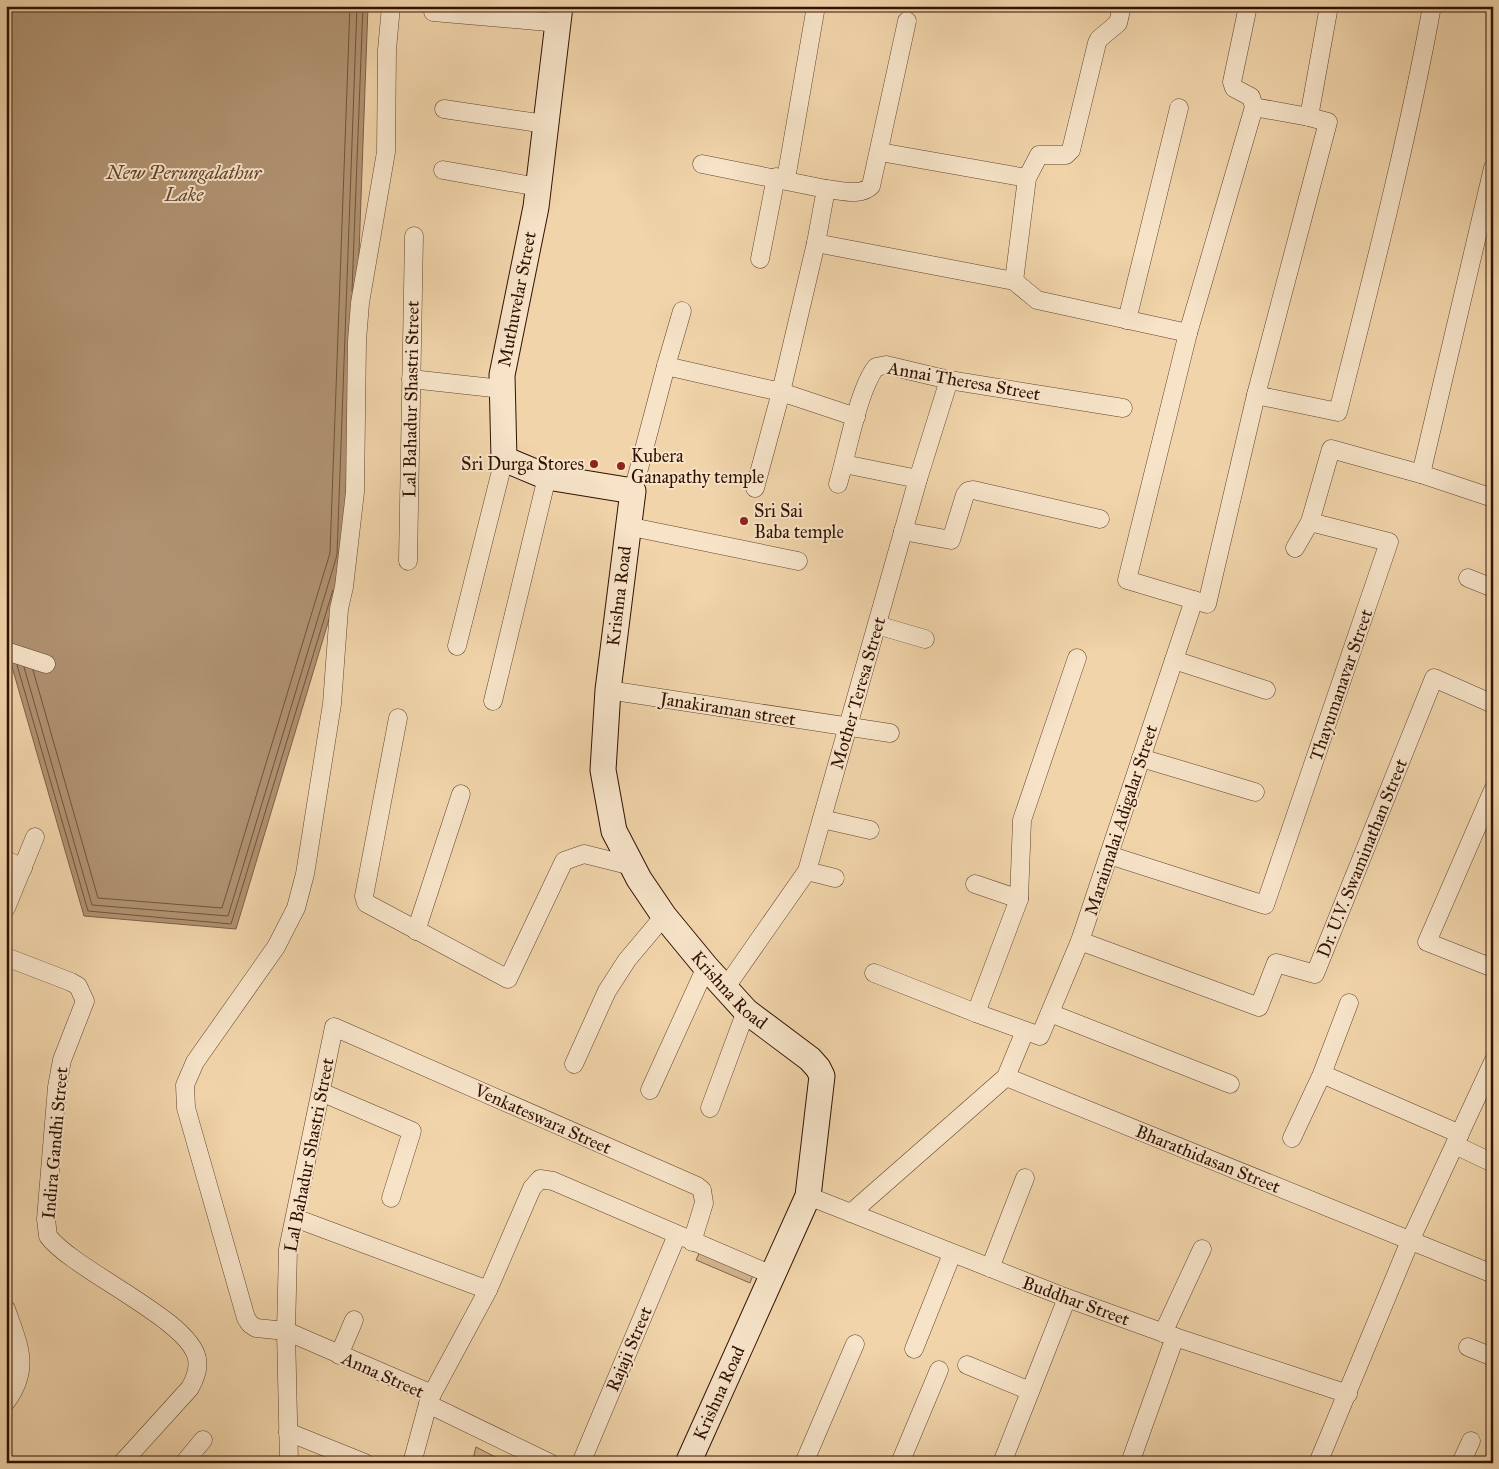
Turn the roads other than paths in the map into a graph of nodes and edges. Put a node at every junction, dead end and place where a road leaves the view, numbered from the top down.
1 (391, 6) edge
2 (816, 6) edge
3 (1122, 6) edge
4 (1248, 6) edge
5 (1329, 6) edge
6 (1432, 6) edge
7 (433, 12) dead end
8 (559, 15) edge
9 (907, 21) dead end
10 (1254, 107) junction
11 (1178, 108) dead end
12 (444, 109) dead end
13 (1309, 117) junction
14 (545, 124) junction
15 (880, 152) junction
16 (702, 164) dead end
17 (1493, 168) edge
18 (443, 170) dead end
19 (781, 178) junction
20 (1027, 178) junction
21 (538, 186) junction
22 (826, 189) junction
23 (1485, 232) edge
24 (414, 236) dead end
25 (816, 243) junction
26 (760, 259) dead end
27 (1014, 281) junction
28 (682, 311) dead end
29 (1127, 320) junction
30 (1188, 333) junction
31 (666, 366) junction
32 (411, 379) junction
33 (949, 380) junction
34 (502, 389) junction
35 (781, 392) junction
36 (1256, 395) junction
37 (1122, 408) dead end
38 (856, 417) junction
39 (504, 459) junction
40 (844, 464) junction
41 (1422, 474) junction
42 (547, 477) junction
43 (918, 479) junction
44 (838, 484) dead end
45 (755, 488) dead end
46 (633, 491) junction
47 (1493, 498) edge
48 (1100, 519) dead end
49 (1310, 522) junction
50 (627, 526) junction
51 (903, 531) junction
52 (1295, 548) dead end
53 (408, 561) dead end
54 (798, 561) dead end
55 (1468, 578) dead end
56 (1493, 588) edge
57 (1194, 600) junction
58 (877, 625) junction
59 (925, 639) dead end
60 (457, 646) dead end
61 (6, 650) edge
62 (1077, 658) dead end
63 (1174, 660) junction
64 (46, 664) dead end
65 (608, 690) junction
66 (1266, 690) dead end
67 (493, 701) dead end
68 (1493, 704) edge
69 (398, 718) dead end
70 (848, 727) junction
71 (890, 733) dead end
72 (1141, 758) junction
73 (1255, 792) dead end
74 (1492, 792) edge
75 (461, 794) dead end
76 (822, 819) junction
77 (870, 830) dead end
78 (35, 837) dead end
79 (1109, 855) junction
80 (6, 860) edge
81 (632, 866) junction
82 (23, 868) junction
83 (807, 871) junction
84 (835, 878) dead end
85 (975, 884) dead end
86 (1019, 898) junction
87 (6, 908) edge
88 (664, 916) junction
89 (416, 931) junction
90 (1080, 941) junction
91 (6, 957) edge
92 (706, 967) junction
93 (1493, 968) edge
94 (874, 973) dead end
95 (726, 987) junction
96 (1349, 1003) dead end
97 (746, 1011) junction
98 (976, 1012) junction
99 (1050, 1013) junction
100 (334, 1027) joint
101 (1032, 1033) junction
102 (1493, 1062) edge
103 (574, 1064) dead end
104 (1322, 1074) junction
105 (1006, 1077) junction
106 (1230, 1084) dead end
107 (650, 1090) dead end
108 (320, 1092) junction
109 (710, 1108) dead end
110 (1292, 1138) dead end
111 (1458, 1140) junction
112 (1493, 1163) edge
113 (1025, 1178) dead end
114 (808, 1196) junction
115 (391, 1198) dead end
116 (851, 1213) junction
117 (295, 1218) junction
118 (684, 1239) junction
119 (1410, 1241) junction
120 (1202, 1249) dead end
121 (952, 1254) junction
122 (990, 1268) junction
123 (1493, 1274) edge
124 (772, 1275) junction
125 (488, 1290) junction
126 (1068, 1298) junction
127 (6, 1309) edge
128 (354, 1320) dead end
129 (286, 1331) junction
130 (1169, 1335) junction
131 (855, 1344) dead end
132 (1468, 1347) dead end
133 (914, 1350) dead end
134 (339, 1355) junction
135 (1493, 1357) edge
136 (967, 1365) dead end
137 (939, 1370) dead end
138 (9, 1391) edge
139 (1030, 1391) junction
140 (1348, 1394) junction
141 (430, 1399) junction
142 (288, 1432) junction
143 (203, 1440) dead end
144 (1470, 1441) dead end
145 (122, 1463) edge
146 (184, 1463) edge
147 (289, 1463) edge
148 (365, 1463) edge
149 (412, 1463) edge
150 (550, 1463) edge
151 (581, 1463) edge
152 (688, 1463) edge
153 (804, 1463) edge
154 (900, 1463) edge
155 (1002, 1463) edge
156 (1130, 1463) edge
157 (1318, 1463) edge
158 (1462, 1463) edge

1 - 129 street, Anna Street
2 - 19 street
3 - 20 street
4 - 10 street
5 - 13 street
6 - 36 street
7 - 8 street
8 - 14 street, Muthuvelar Street
9 - 15 street
10 - 13 street
10 - 30 street
11 - 29 street
12 - 14 street
13 - 36 street
14 - 21 street, Muthuvelar Street
15 - 20 street
15 - 22 street
16 - 19 street
17 - 23 street
18 - 21 street
19 - 22 street
19 - 26 street
20 - 27 street
21 - 34 street, Muthuvelar Street
22 - 25 street
23 - 41 street
24 - 32 street, Lal Bahadur Shastri Street
25 - 27 street
25 - 35 street
27 - 29 street
28 - 31 street
29 - 30 street
30 - 57 street
31 - 35 street
31 - 46 street
32 - 34 street
32 - 53 street, Lal Bahadur Shastri Street
33 - 37 street, Annai Theresa Street
33 - 38 street, Annai Theresa Street
33 - 43 street, Mother Teresa Street
34 - 39 street, Muthuvelar Street
35 - 38 street
35 - 45 street
36 - 57 street
38 - 40 street, Annai Theresa Street
39 - 42 street
39 - 60 street
40 - 43 street
40 - 44 street, Annai Theresa Street
41 - 47 street
41 - 49 street
42 - 46 street
42 - 67 street
43 - 51 street, Mother Teresa Street
46 - 50 street, Krishna Road
48 - 51 street
49 - 52 street
49 - 79 street, Thayumanavar Street
50 - 54 street
50 - 65 street, Krishna Road
51 - 58 street, Mother Teresa Street
55 - 56 street
57 - 63 street, Maraimalai Adigalar Street
58 - 59 street
58 - 70 street, Mother Teresa Street
61 - 64 street
62 - 86 street
63 - 66 street
63 - 72 street, Maraimalai Adigalar Street
65 - 70 street, Janakiraman street
65 - 81 street, Krishna Road
68 - 90 street, Dr. U.V. Swaminathan Street
69 - 89 street
70 - 71 street, Janakiraman street
70 - 76 street, Mother Teresa Street
72 - 73 street
72 - 79 street, Maraimalai Adigalar Street
74 - 93 street
75 - 89 street
76 - 77 street
76 - 83 street, Mother Teresa Street
78 - 82 street
79 - 90 street, Maraimalai Adigalar Street
80 - 82 street
81 - 88 street, Krishna Road
81 - 89 street
82 - 87 street
83 - 84 street
83 - 95 street, Mother Teresa Street
85 - 86 street
86 - 98 street
88 - 92 street, Krishna Road
88 - 103 street
90 - 99 street, Maraimalai Adigalar Street
91 - 145 street, Indira Gandhi Street
92 - 95 street, Krishna Road
92 - 107 street
94 - 98 street
95 - 97 street, Krishna Road
96 - 104 street
97 - 109 street
97 - 114 street, Krishna Road
98 - 101 street
99 - 101 street, Maraimalai Adigalar Street
99 - 106 street
100 - 108 street, Lal Bahadur Shastri Street
100 - 118 street, Venkateswara Street
101 - 105 street, Maraimalai Adigalar Street
102 - 111 street
104 - 110 street
104 - 111 street
105 - 116 street
105 - 119 street, Bharathidasan Street
108 - 115 street
108 - 117 street, Lal Bahadur Shastri Street
111 - 112 street
111 - 119 street
113 - 122 street
114 - 116 street, Buddhar Street
114 - 124 street, Krishna Road
116 - 121 street, Buddhar Street
117 - 125 street
117 - 129 street, Lal Bahadur Shastri Street
118 - 124 street
118 - 125 street
118 - 151 street, Rajaji Street
119 - 123 street, Bharathidasan Street
119 - 140 street
120 - 130 street
121 - 122 street, Buddhar Street
121 - 133 street
122 - 126 street, Buddhar Street
124 - 152 street, Krishna Road
125 - 141 street
126 - 130 street, Buddhar Street
126 - 139 street
127 - 138 street
128 - 134 street
129 - 134 street, Anna Street
129 - 142 street, Lal Bahadur Shastri Street
130 - 140 street, Buddhar Street
130 - 156 street
131 - 153 street
132 - 135 street
134 - 141 street, Anna Street
136 - 139 street
137 - 154 street
139 - 155 street
140 - 157 street
141 - 149 street
141 - 150 street, Anna Street
142 - 147 street, Lal Bahadur Shastri Street
142 - 148 street
143 - 146 street
144 - 158 street

